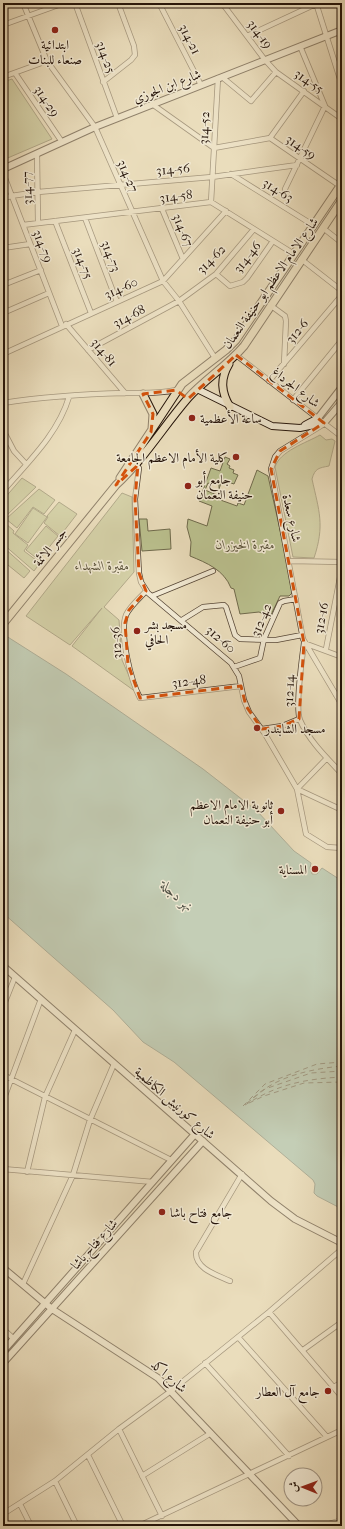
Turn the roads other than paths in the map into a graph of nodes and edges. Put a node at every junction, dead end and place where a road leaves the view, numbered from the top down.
1 (23, 3) edge
2 (64, 3) edge
3 (75, 3) edge
4 (118, 3) edge
5 (159, 3) edge
6 (317, 3) edge
7 (225, 4) edge
8 (28, 16) junction
9 (3, 25) edge
10 (342, 30) edge
11 (247, 36) junction
12 (326, 36) junction
13 (300, 46) junction
14 (265, 60) junction
15 (47, 61) junction
16 (276, 72) junction
17 (15, 73) junction
18 (3, 77) edge
19 (220, 78) junction
20 (340, 78) dead end
21 (103, 82) junction
22 (201, 85) junction
23 (304, 91) junction
24 (152, 104) junction
25 (325, 106) junction
26 (116, 118) junction
27 (342, 119) edge
28 (95, 127) junction
29 (270, 138) junction
30 (62, 142) junction
31 (214, 148) junction
32 (37, 154) junction
33 (299, 160) junction
34 (296, 164) junction
35 (3, 169) edge
36 (3, 173) edge
37 (231, 174) junction
38 (212, 177) junction
39 (120, 185) junction
40 (341, 185) edge
41 (284, 189) dead end
42 (38, 192) junction
43 (11, 196) junction
44 (3, 199) edge
45 (342, 200) edge
46 (211, 202) junction
47 (162, 209) junction
48 (226, 211) junction
49 (132, 212) junction
50 (85, 218) junction
51 (55, 221) junction
52 (38, 223) junction
53 (23, 225) junction
54 (313, 226) junction
55 (323, 228) junction
56 (254, 229) junction
57 (273, 241) junction
58 (342, 243) edge
59 (30, 244) junction
60 (3, 248) edge
61 (294, 254) junction
62 (183, 259) junction
63 (301, 259) junction
64 (40, 270) junction
65 (216, 274) junction
66 (163, 281) junction
67 (3, 285) edge
68 (342, 291) edge
69 (50, 293) junction
70 (342, 295) edge
71 (179, 301) junction
72 (117, 302) junction
73 (270, 305) junction
74 (3, 313) edge
75 (91, 313) junction
76 (64, 325) junction
77 (342, 340) edge
78 (88, 350) junction
79 (3, 354) edge
80 (236, 355) junction
81 (215, 358) junction
82 (230, 361) junction
83 (284, 364) junction
84 (187, 378) junction
85 (269, 381) junction
86 (342, 387) edge
87 (197, 389) junction
88 (176, 390) junction
89 (125, 393) junction
90 (143, 394) junction
91 (69, 397) junction
92 (188, 399) junction
93 (293, 400) junction
94 (342, 402) edge
95 (3, 403) edge
96 (230, 407) junction
97 (318, 418) junction
98 (324, 423) junction
99 (300, 428) junction
100 (3, 430) edge
101 (151, 432) junction
102 (342, 437) edge
103 (26, 464) junction
104 (136, 465) junction
105 (116, 486) junction
106 (3, 490) edge
107 (290, 561) junction
108 (342, 562) edge
109 (342, 567) edge
110 (213, 571) dead end
111 (146, 591) junction
112 (152, 596) junction
113 (296, 599) junction
114 (182, 620) junction
115 (3, 624) edge
116 (302, 635) junction
117 (264, 639) junction
118 (304, 643) junction
119 (326, 649) junction
120 (341, 654) edge
121 (234, 667) junction
122 (242, 686) junction
123 (342, 691) edge
124 (336, 695) junction
125 (140, 698) joint
126 (342, 706) edge
127 (299, 719) junction
128 (262, 729) junction
129 (326, 758) junction
130 (342, 774) edge
131 (297, 788) junction
132 (342, 810) edge
133 (342, 848) edge
134 (3, 966) edge
135 (15, 977) junction
136 (41, 999) junction
137 (3, 1007) edge
138 (75, 1030) junction
139 (114, 1064) junction
140 (3, 1075) edge
141 (11, 1080) junction
142 (45, 1097) junction
143 (3, 1101) edge
144 (90, 1120) junction
145 (195, 1134) junction
146 (202, 1141) junction
147 (171, 1160) junction
148 (3, 1169) edge
149 (27, 1172) junction
150 (242, 1174) junction
151 (73, 1175) junction
152 (153, 1182) junction
153 (342, 1243) edge
154 (342, 1249) edge
155 (3, 1268) edge
156 (230, 1281) dead end
157 (23, 1284) junction
158 (45, 1304) junction
159 (52, 1309) junction
160 (269, 1312) junction
161 (342, 1322) edge
162 (3, 1329) edge
163 (238, 1337) junction
164 (14, 1339) junction
165 (303, 1350) junction
166 (3, 1351) edge
167 (3, 1363) edge
168 (205, 1363) junction
169 (342, 1382) edge
170 (334, 1387) junction
171 (172, 1391) junction
172 (342, 1397) edge
173 (119, 1429) junction
174 (342, 1430) edge
175 (211, 1433) junction
176 (327, 1437) junction
177 (88, 1455) junction
178 (289, 1456) junction
179 (250, 1473) junction
180 (142, 1476) junction
181 (54, 1481) junction
182 (20, 1504) junction
183 (3, 1514) edge
184 (162, 1516) junction
185 (342, 1520) edge
186 (31, 1526) edge
187 (77, 1526) edge
188 (123, 1526) edge
189 (141, 1526) edge
190 (299, 1526) edge
191 (322, 1526) edge

1 - 8 street, 314-27
2 - 8 street
3 - 21 street, 314-25
4 - 21 street
5 - 22 street, 314-21
6 - 11 street
6 - 12 street
7 - 11 street, 314-19
8 - 9 street
8 - 15 street, 314-27
10 - 12 street, شارع ابن الجوزي
11 - 14 street, 314-19
12 - 13 street, شارع ابن الجوزي
12 - 20 street
13 - 14 street, شارع ابن الجوزي
13 - 25 street
14 - 16 street, 314-55
14 - 19 street, شارع ابن الجوزي
15 - 17 street
15 - 28 street, 314-27
16 - 19 street
16 - 23 street, 314-55
17 - 18 street
17 - 30 street, 314-29
19 - 22 street, شارع ابن الجوزي
19 - 31 street, 314-52
21 - 26 street, 314-25
22 - 24 street, شارع ابن الجوزي
23 - 25 street, 314-55
23 - 29 street
24 - 26 street, شارع ابن الجوزي
24 - 31 street
25 - 27 street, 314-55
25 - 33 street
26 - 28 street, شارع ابن الجوزي
28 - 30 street, شارع ابن الجوزي
28 - 39 street, 314-27
29 - 31 street
29 - 33 street, 314-59
30 - 32 street, شارع ابن الجوزي
31 - 38 street, 314-52
32 - 35 street, شارع ابن الجوزي
32 - 42 street, 314-77
33 - 34 street
33 - 40 street, 314-59
34 - 37 street, 314-56
34 - 41 street
36 - 43 street, 314-79
37 - 38 street, 314-56
37 - 54 street, 314-63
38 - 39 street, 314-56
38 - 46 street, 314-52
39 - 42 street, 314-56
39 - 49 street, 314-27
40 - 54 main road, شارع الامام الاعظم ابو حنيفة النعمان
42 - 43 street, 314-56
42 - 52 street, 314-77
43 - 44 street, 314-56
43 - 53 street, 314-79
45 - 55 main road, شارع الامام الاعظم ابو حنيفة النعمان
46 - 47 street, 314-58
46 - 48 street, 314-58
47 - 49 street, 314-58
47 - 62 street, 314-67
48 - 56 street, 314-58
48 - 62 street, 314-60
49 - 50 street, 314-58
49 - 66 street, 314-27
50 - 51 street, 314-58
50 - 72 street, 314-73
51 - 52 street, 314-58
51 - 75 street, 314-75
52 - 53 street, 314-58
53 - 59 street, 314-79
54 - 61 main road, شارع الامام الاعظم ابو حنيفة النعمان
55 - 58 street
55 - 63 main road, شارع الامام الاعظم ابو حنيفة النعمان
56 - 57 street, 314-58
56 - 65 street, 314-62
57 - 61 street, 314-58
57 - 65 street, 314-46
59 - 60 street
59 - 64 street, 314-79
61 - 81 main road, شارع الامام الاعظم ابو حنيفة النعمان
62 - 66 street, 314-60
63 - 68 street
63 - 73 main road, شارع الامام الاعظم ابو حنيفة النعمان
64 - 67 street
64 - 69 street, 314-79
65 - 71 street, 314-62
66 - 71 street, 314-27
66 - 72 street, 314-60
69 - 74 street
69 - 76 street, 314-79
70 - 83 street, 312-6
71 - 78 street, 314-68
71 - 81 street, 314-27
72 - 75 street, 314-60
73 - 80 main road, شارع الامام الاعظم ابو حنيفة النعمان
73 - 83 street
75 - 76 street, 314-60
76 - 78 street, 314-81
76 - 79 street, 314-60
77 - 93 street
78 - 89 street, 314-81
80 - 82 main road, شارع الامام الاعظم ابو حنيفة النعمان
80 - 85 street, شارع الجرداغ
81 - 84 main road, شارع الامام الاعظم ابو حنيفة النعمان
82 - 87 main road, شارع الامام الاعظم ابو حنيفة النعمان
82 - 96 main road
83 - 85 street, 312-6
84 - 87 main road
84 - 88 main road, شارع الامام الاعظم ابو حنيفة النعمان
85 - 93 street, شارع الجرداغ
86 - 97 street
87 - 92 main road, شارع الامام الاعظم ابو حنيفة النعمان
87 - 96 street
88 - 90 street
88 - 92 main road
88 - 101 main road, شارع الامام الاعظم ابو حنيفة النعمان
89 - 90 street
89 - 91 street
90 - 101 main road
91 - 95 street
91 - 103 street
92 - 104 main road, شارع الامام الاعظم ابو حنيفة النعمان
93 - 97 street, شارع الجرداغ
94 - 98 street
96 - 99 street
97 - 98 street, شارع الجرداغ
97 - 99 street
98 - 99 street
98 - 102 street, شارع الجرداغ
98 - 107 street, شارع سعدة
100 - 103 street
101 - 105 main road, شارع الامام الاعظم ابو حنيفة النعمان
103 - 106 street
104 - 105 main road, شارع الامام الاعظم ابو حنيفة النعمان
104 - 111 street, 312-60
105 - 115 main road, جسر الائمة
107 - 108 street
107 - 113 street, شارع سعدة
109 - 119 street, 312-16
110 - 112 street
111 - 112 street, 312-60
111 - 125 street, 312-36
112 - 114 street, 312-60
113 - 116 street, شارع سعدة
113 - 117 street, 312-42
114 - 117 street
114 - 121 street, 312-60
116 - 117 street
116 - 118 street, شارع سعدة
117 - 121 street, 312-42
118 - 119 street
118 - 124 street
118 - 127 street, 312-14
119 - 120 street
121 - 122 street, 312-60
122 - 125 street, 312-48
122 - 128 street, 312-60
123 - 124 street
124 - 126 street
127 - 128 street
127 - 129 street, 312-14
128 - 131 street, 312-60
129 - 130 street, 312-14
129 - 131 street
131 - 132 street
131 - 133 street
134 - 135 street, شارع كورنيش الكاظمية
135 - 136 street, شارع كورنيش الكاظمية
135 - 137 street
136 - 138 street, شارع كورنيش الكاظمية
136 - 141 street
138 - 139 street, شارع كورنيش الكاظمية
138 - 142 street
139 - 144 street
139 - 145 street, شارع كورنيش الكاظمية
140 - 141 street
141 - 142 street
141 - 143 street
142 - 144 street
142 - 149 street
144 - 147 street
144 - 151 street
145 - 146 street, شارع كورنيش الكاظمية
145 - 147 street, شارع فتاح باشا
146 - 150 street, شارع كورنيش الكاظمية
146 - 159 street, شارع فتاح باشا
147 - 152 street, شارع فتاح باشا
148 - 149 street
149 - 151 street
150 - 153 street, شارع كورنيش الكاظمية
150 - 156 street
151 - 152 street
151 - 157 street
152 - 158 street, شارع فتاح باشا
154 - 160 street
155 - 157 street, شارع اكد
157 - 158 street, شارع اكد
158 - 159 street, شارع اكد
158 - 164 street, شارع فتاح باشا
159 - 167 street, شارع فتاح باشا
159 - 171 street, شارع اكد
160 - 163 street
160 - 165 street
161 - 165 street
162 - 164 street
163 - 168 street
163 - 176 street
164 - 166 street, شارع فتاح باشا
165 - 170 street
168 - 171 street
168 - 178 street
169 - 170 street
170 - 172 street
171 - 173 street
171 - 175 street, شارع اكد
173 - 177 street
173 - 180 street
174 - 176 street
175 - 179 street, شارع اكد
175 - 180 street
176 - 178 street
177 - 181 street
177 - 188 street
178 - 179 street
179 - 184 street
179 - 190 street, شارع اكد
180 - 184 street
181 - 182 street
181 - 187 street
182 - 183 street
182 - 186 street
184 - 189 street
185 - 191 street

